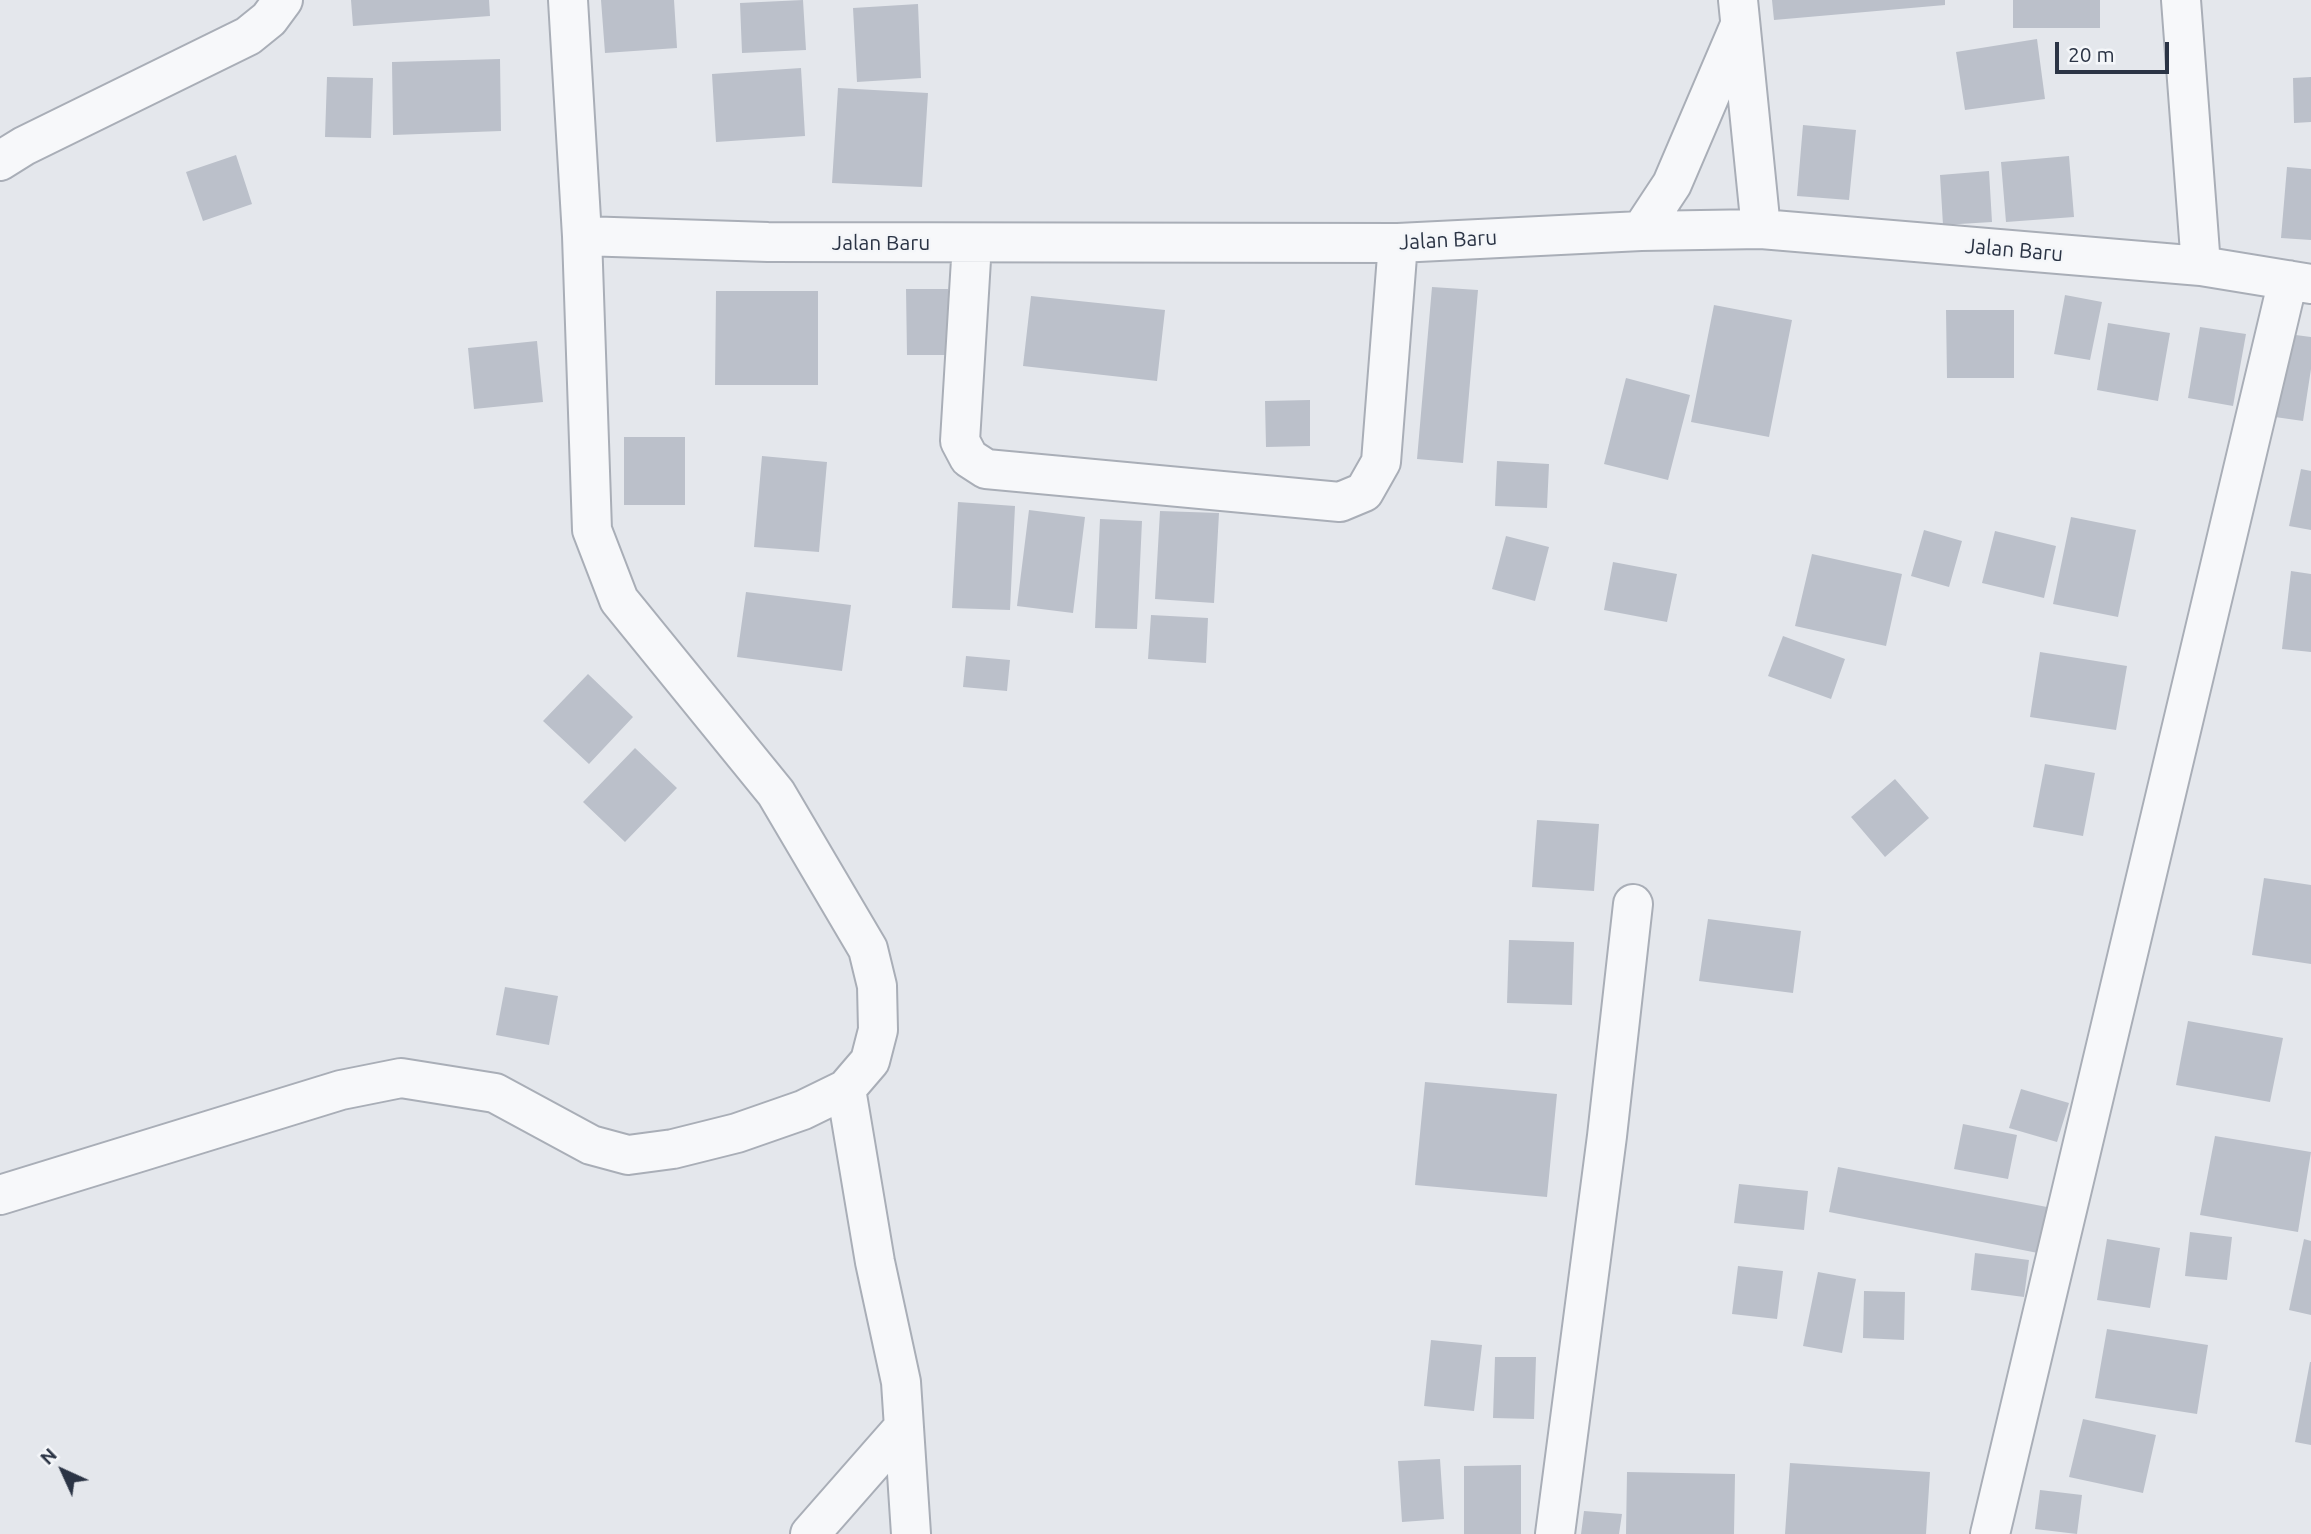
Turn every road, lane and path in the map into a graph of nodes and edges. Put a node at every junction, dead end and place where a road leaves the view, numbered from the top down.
1 (283, 0) edge
2 (568, 0) edge
3 (2181, 0) edge
4 (1739, 12) edge
5 (0, 161) edge
6 (1761, 229) junction
7 (1641, 231) junction
8 (582, 236) junction
9 (972, 243) junction
10 (1398, 243) junction
11 (2201, 266) junction
12 (2300, 282) edge
13 (1633, 904) dead end
14 (846, 1089) junction
15 (0, 1195) edge
16 (903, 1428) junction
17 (810, 1534) edge
18 (911, 1534) edge
19 (1555, 1534) edge
20 (1990, 1534) edge

1 - 5 street
2 - 8 street
3 - 11 street
4 - 6 street
4 - 7 street
6 - 7 street, Jalan Baru
6 - 11 street, Jalan Baru
7 - 10 street, Jalan Baru
8 - 9 street, Jalan Baru
8 - 14 street
9 - 10 street, Jalan Baru
9 - 10 street
11 - 12 street, Jalan Baru
12 - 20 street
13 - 19 street
14 - 15 street
14 - 16 street
16 - 17 street
16 - 18 street

